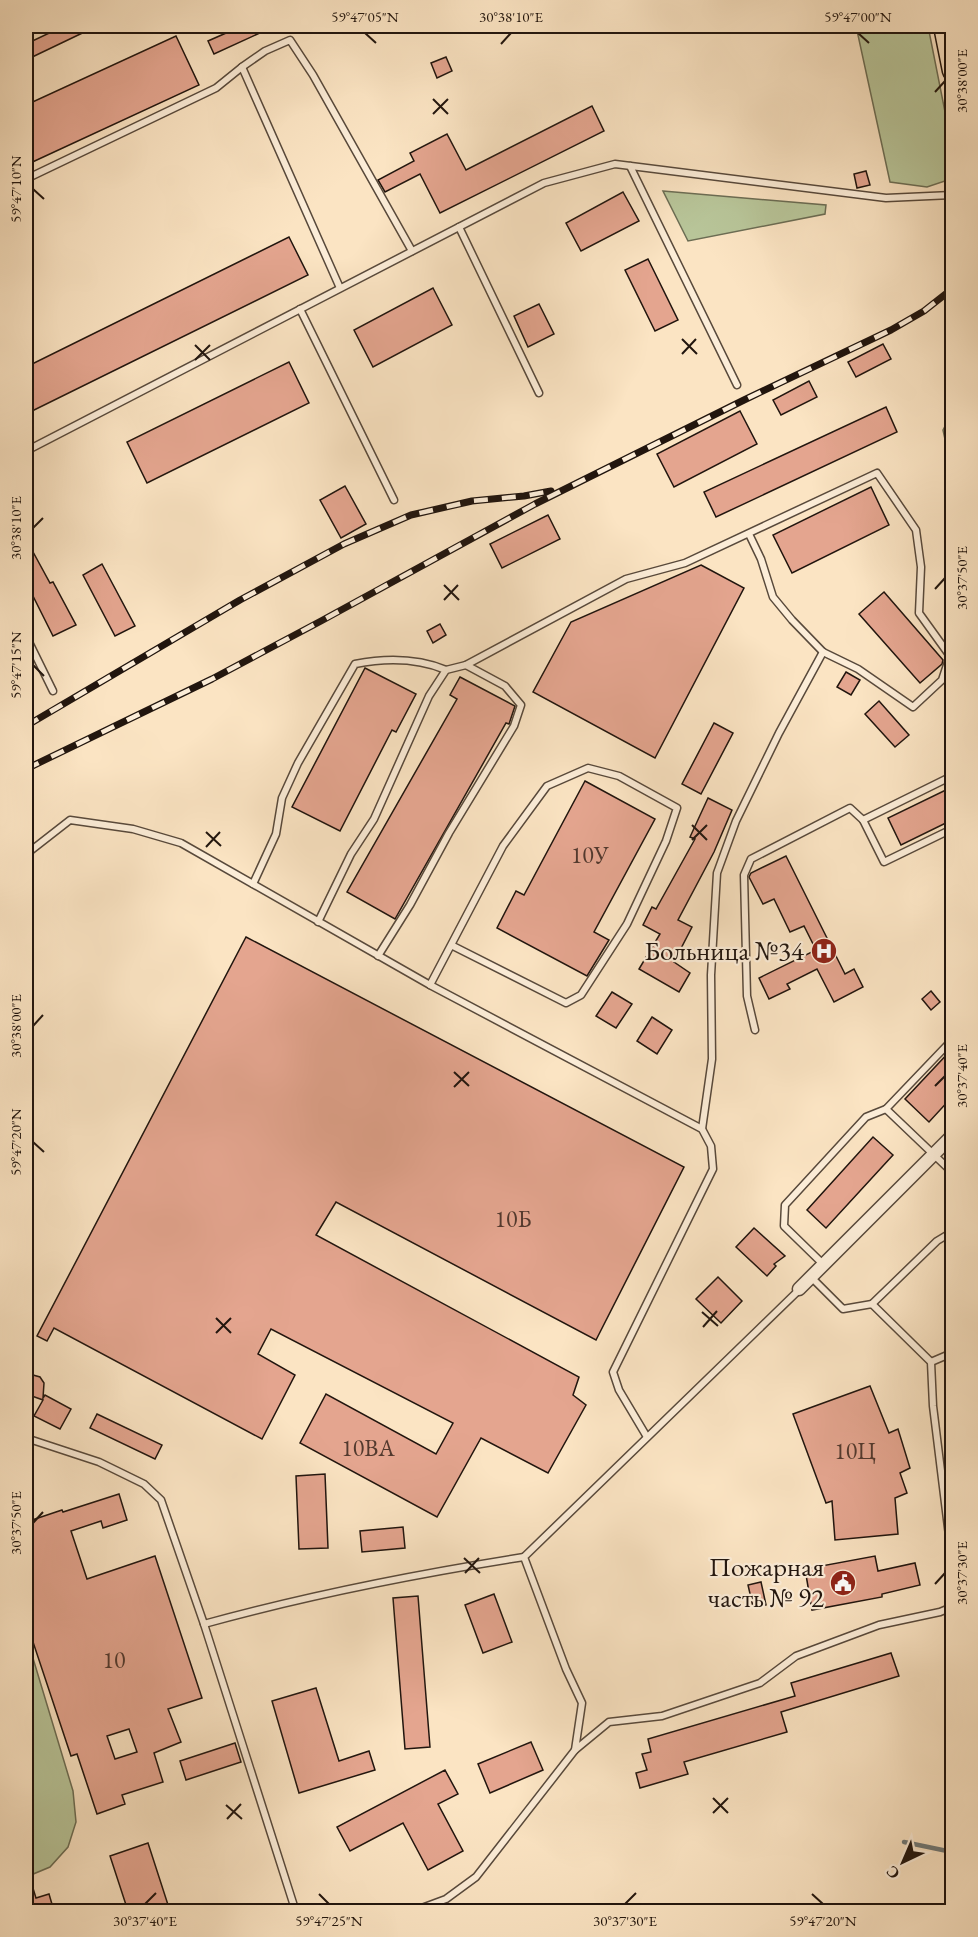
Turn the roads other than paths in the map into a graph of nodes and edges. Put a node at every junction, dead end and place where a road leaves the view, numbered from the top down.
1 (39, 26) edge
2 (943, 26) edge
3 (26, 33) edge
4 (242, 67) junction
5 (952, 71) edge
6 (630, 166) junction
7 (26, 178) edge
8 (952, 195) edge
9 (459, 227) junction
10 (412, 251) junction
11 (340, 288) junction
12 (300, 309) junction
13 (737, 385) dead end
14 (539, 393) dead end
15 (26, 451) edge
16 (394, 500) dead end
17 (749, 534) junction
18 (26, 636) edge
19 (824, 652) junction
20 (466, 665) junction
21 (446, 670) junction
22 (52, 691) dead end
23 (952, 776) edge
24 (863, 820) junction
25 (952, 829) edge
26 (26, 865) edge
27 (253, 884) junction
28 (318, 922) junction
29 (451, 945) junction
30 (378, 956) junction
31 (430, 985) junction
32 (755, 1030) dead end
33 (952, 1040) edge
34 (886, 1109) junction
35 (702, 1129) junction
36 (952, 1136) edge
37 (934, 1155) junction
38 (952, 1172) edge
39 (952, 1232) edge
40 (824, 1265) junction
41 (811, 1277) junction
42 (800, 1289) joint
43 (872, 1304) junction
44 (952, 1353) edge
45 (931, 1362) junction
46 (647, 1437) junction
47 (26, 1438) edge
48 (951, 1525) edge
49 (524, 1557) junction
50 (952, 1560) edge
51 (952, 1607) edge
52 (204, 1624) junction
53 (575, 1750) junction
54 (298, 1911) edge
55 (411, 1911) edge

1 - 3 lane
2 - 5 main road
4 - 7 lane
4 - 10 lane
4 - 11 lane
6 - 8 lane
6 - 9 lane
6 - 13 lane
9 - 10 lane
9 - 14 lane
10 - 11 lane
11 - 12 lane
12 - 15 lane
12 - 16 lane
17 - 19 lane
17 - 19 lane
17 - 20 lane
18 - 22 lane
19 - 35 lane
20 - 21 lane
20 - 30 lane
21 - 27 lane
21 - 28 lane
23 - 24 lane
24 - 25 lane
24 - 32 lane
26 - 27 lane
27 - 28 lane
28 - 30 lane
29 - 29 lane
29 - 31 lane
30 - 31 lane
31 - 35 lane
33 - 34 lane
34 - 37 lane
34 - 40 lane
35 - 46 lane
36 - 37 street
37 - 38 lane
37 - 40 street
39 - 43 lane
40 - 41 street
41 - 42 street
41 - 43 lane
42 - 46 lane
43 - 45 lane
44 - 45 lane
45 - 48 lane
46 - 49 lane
47 - 52 lane
48 - 50 lane
49 - 52 lane
49 - 53 lane
51 - 53 lane
52 - 54 lane
53 - 55 lane

